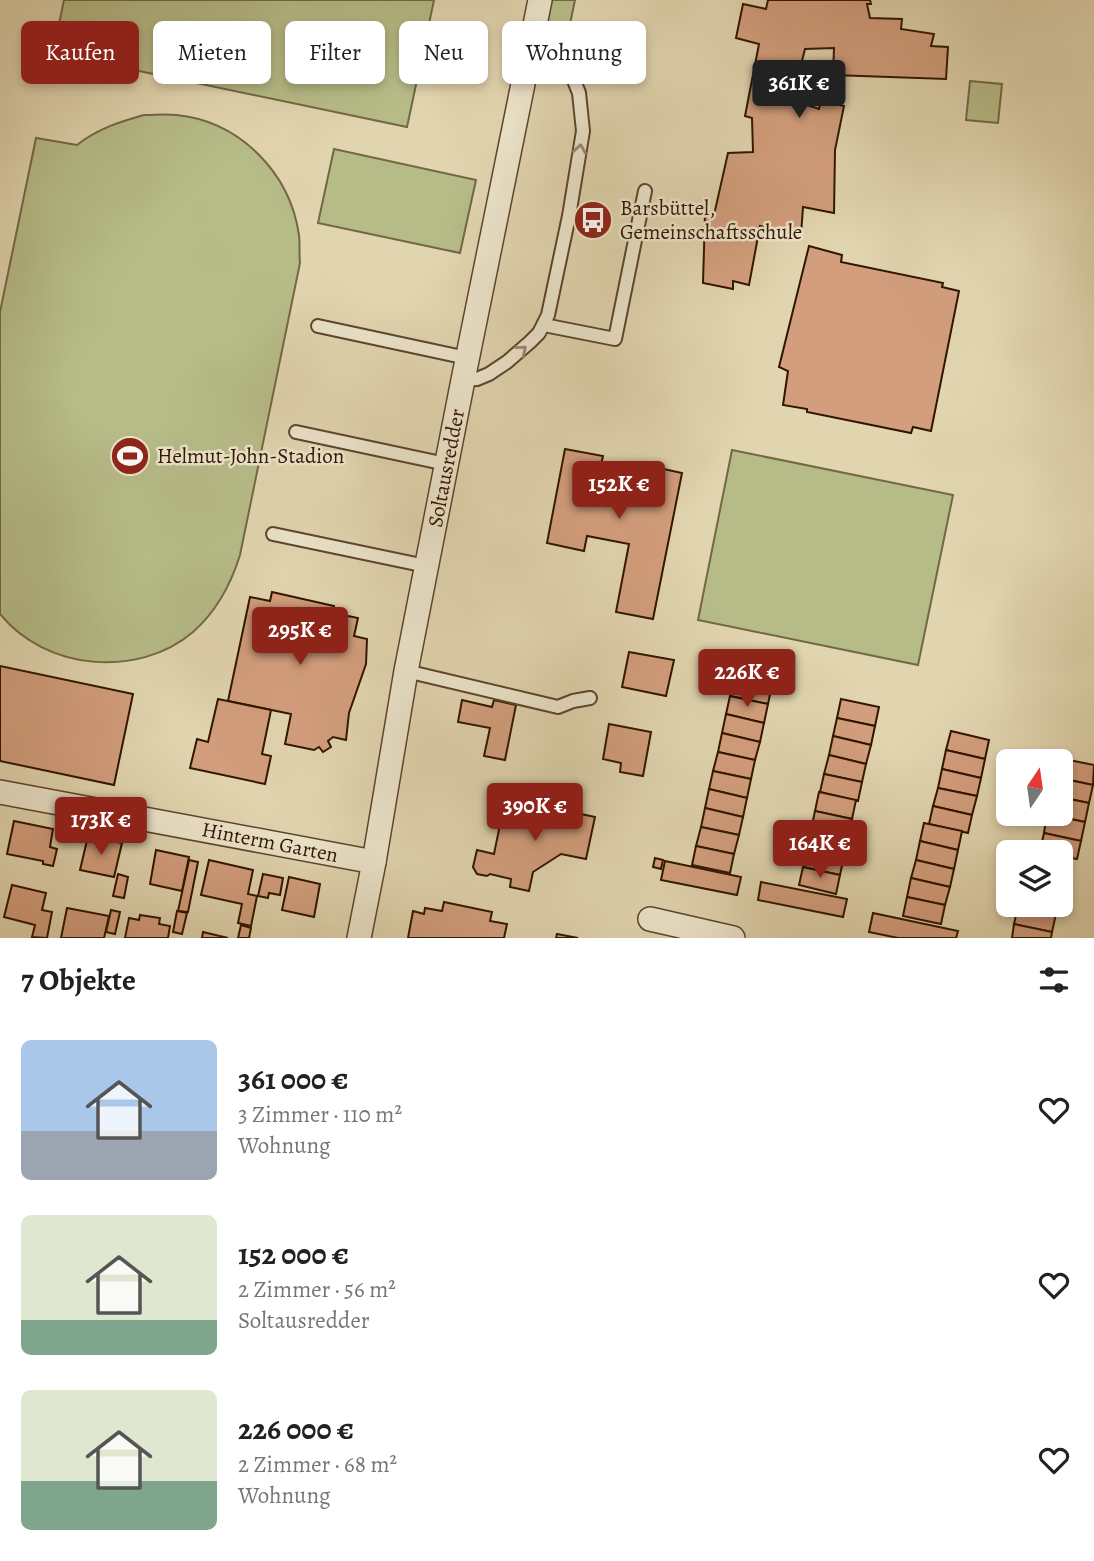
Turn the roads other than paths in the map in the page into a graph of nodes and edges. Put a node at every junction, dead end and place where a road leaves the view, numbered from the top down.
1 (540, 0) edge
2 (536, 21) edge
3 (523, 84) edge
4 (575, 84) edge
5 (645, 191) dead end
6 (544, 325) junction
7 (318, 326) dead end
8 (465, 369) junction
9 (296, 432) dead end
10 (446, 464) junction
11 (273, 534) dead end
12 (426, 566) junction
13 (406, 671) junction
14 (590, 698) dead end
15 (0, 792) edge
16 (374, 862) junction
17 (650, 919) dead end
18 (359, 938) edge
19 (733, 938) edge

1 - 2 street, Soltausredder
3 - 8 street, Soltausredder
6 -> 4 lane
5 - 6 lane
8 -> 6 lane
7 - 8 lane
8 - 10 street, Soltausredder
9 - 10 lane
10 - 12 street, Soltausredder
11 - 12 lane
12 - 13 street, Soltausredder
13 - 14 lane
13 - 16 street, Soltausredder
15 - 16 street, Hinterm Garten
16 - 18 street, Soltausredder
17 - 19 street

